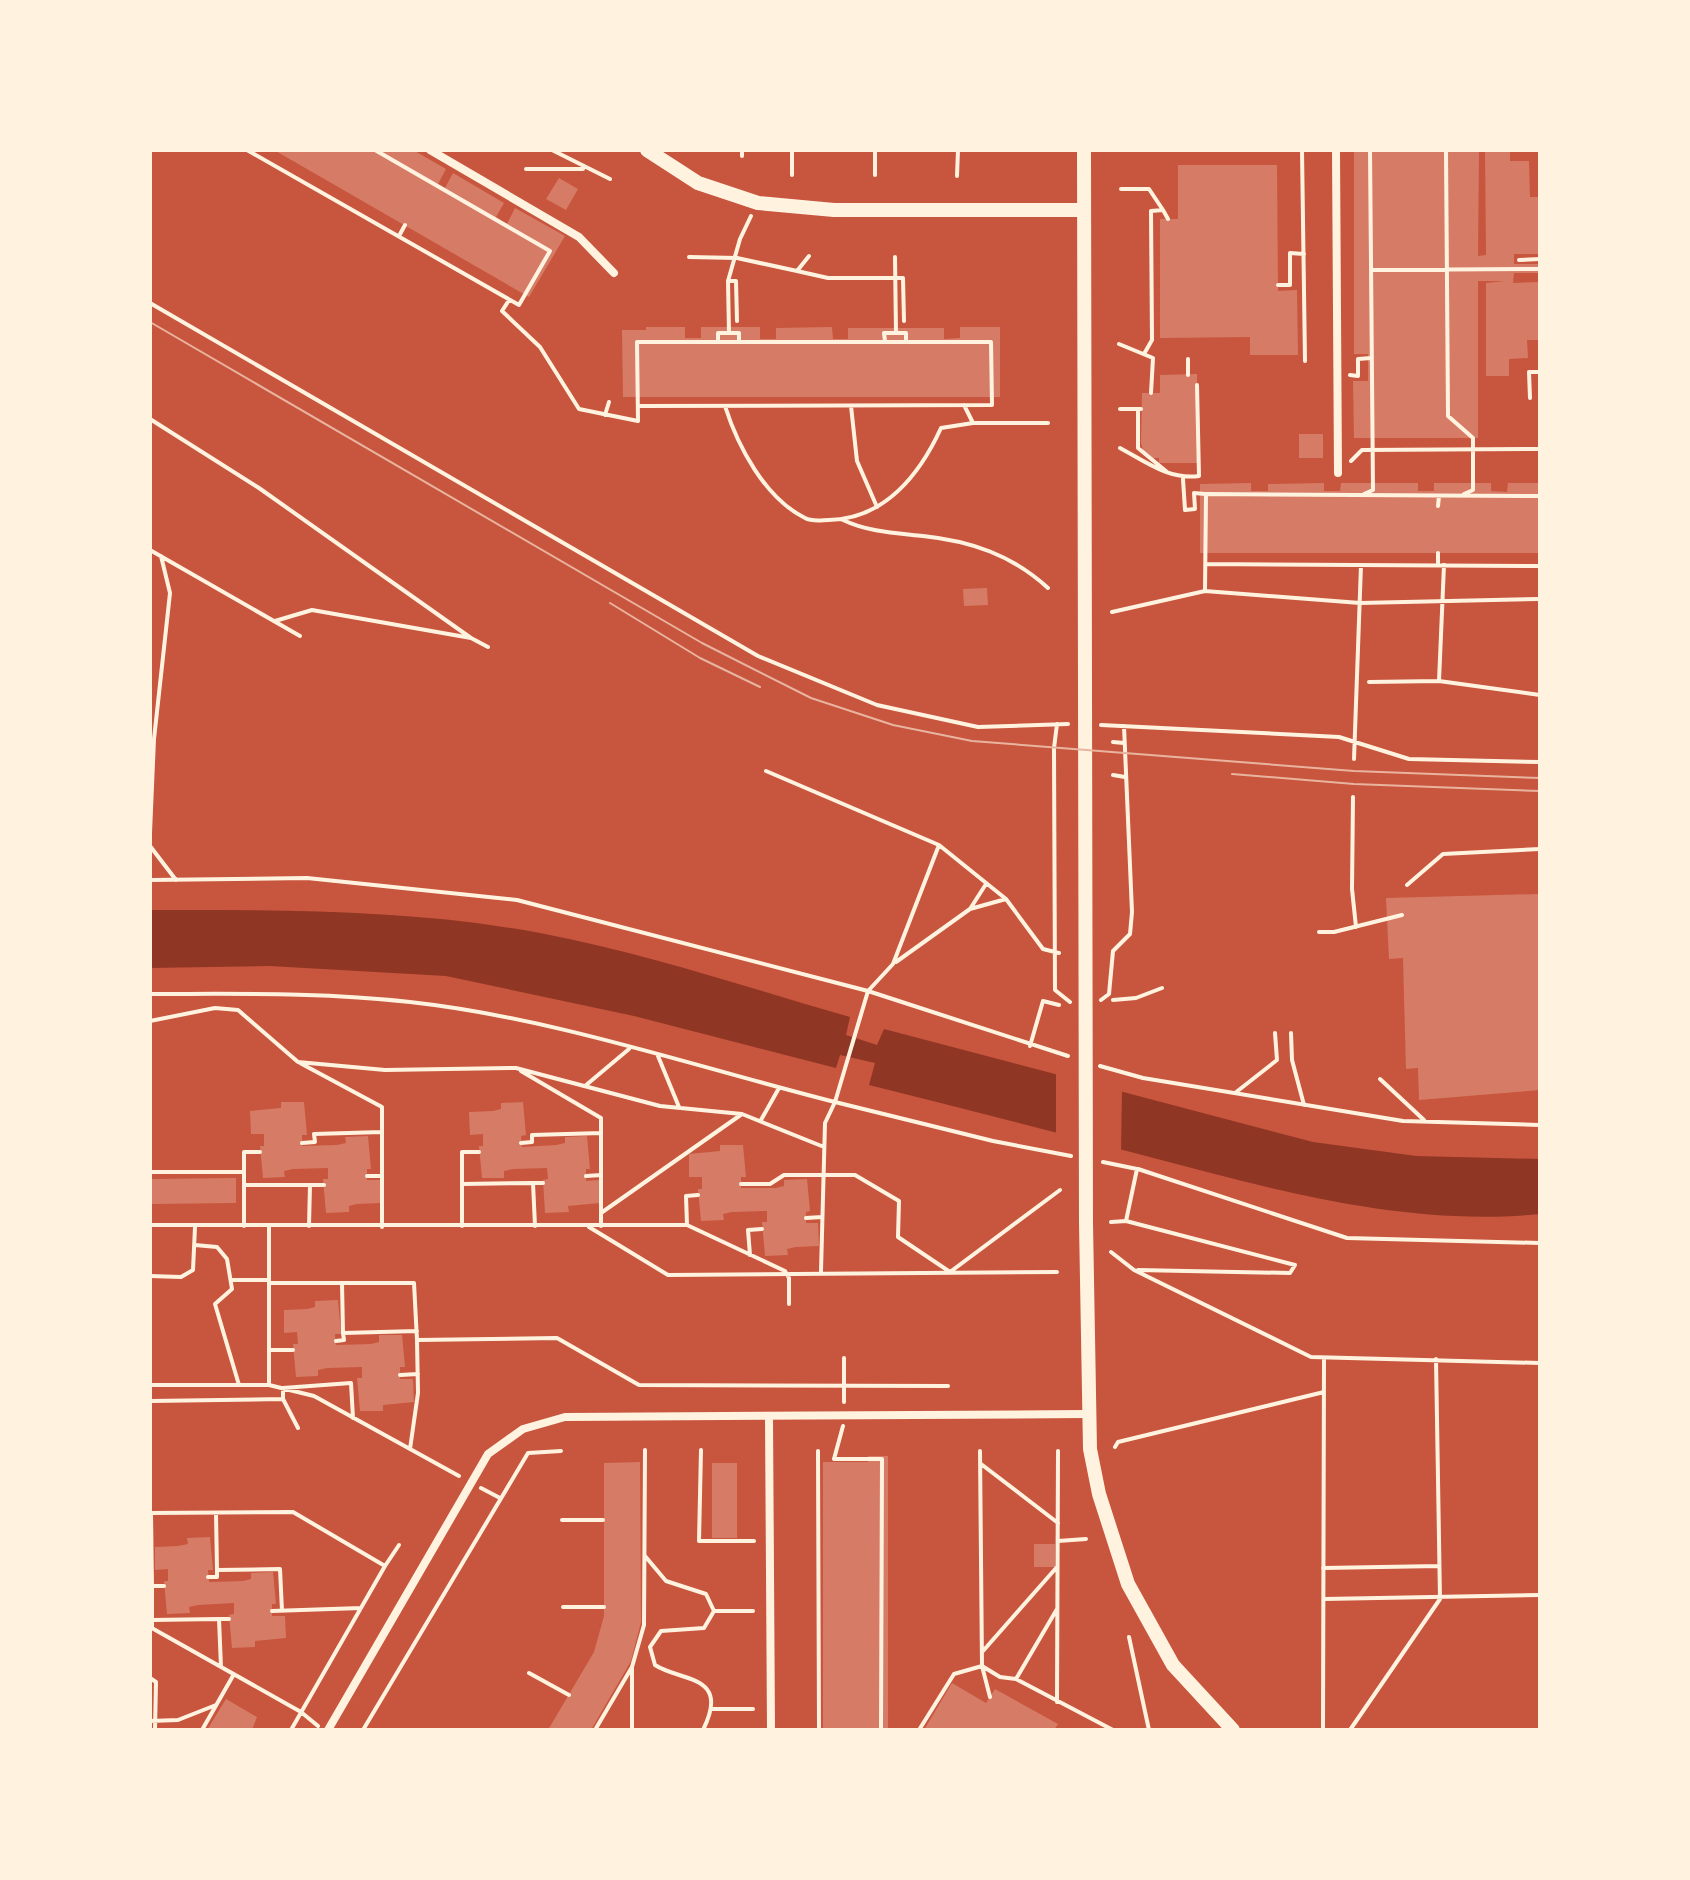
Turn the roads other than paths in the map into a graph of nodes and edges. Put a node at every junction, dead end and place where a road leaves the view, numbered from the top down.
1 (430, 150) edge
2 (647, 150) edge
3 (1084, 150) edge
4 (1336, 150) edge
5 (1084, 210) junction
6 (614, 273) dead end
7 (1338, 473) road end
8 (1087, 1414) junction
9 (769, 1417) junction
10 (326, 1730) edge
11 (771, 1730) edge
12 (1233, 1730) edge

1 - 6 street
2 - 5 street
3 - 5 street
4 - 7 street
5 - 8 street
8 - 9 street
8 - 12 street
9 - 10 street
9 - 11 street

